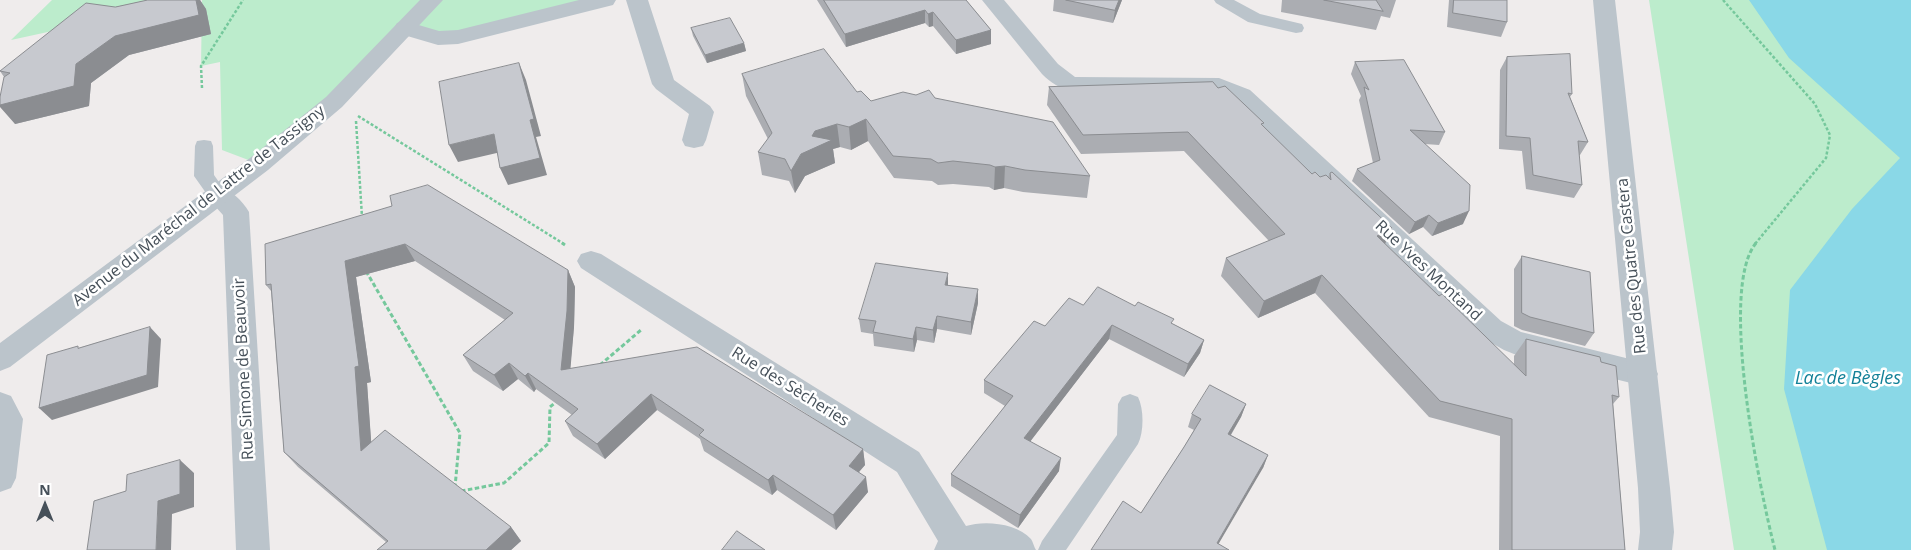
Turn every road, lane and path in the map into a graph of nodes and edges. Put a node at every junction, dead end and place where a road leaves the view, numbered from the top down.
1 (243, 0) edge
2 (432, 0) edge
3 (605, 0) edge
4 (637, 0) edge
5 (993, 0) edge
6 (1222, 0) edge
7 (1604, 0) edge
8 (1723, 0) edge
9 (405, 28) junction
10 (1296, 28) dead end
11 (202, 88) dead end
12 (694, 140) dead end
13 (204, 146) dead end
14 (218, 195) junction
15 (363, 224) edge
16 (591, 261) joint
17 (366, 263) edge
18 (666, 308) junction
19 (0, 359) edge
20 (594, 370) edge
21 (1643, 374) junction
22 (565, 395) edge
23 (1130, 404) dead end
24 (0, 405) edge
25 (0, 478) edge
26 (1658, 544) edge
27 (955, 547) edge
28 (253, 550) edge
29 (1019, 550) edge
30 (1051, 550) edge
31 (1775, 550) edge

1 - 11 path
2 - 9 street, Avenue du Maréchal de Lattre de Tassigny
3 - 9 street
4 - 12 street
5 - 21 street, Rue Yves Montand
6 - 10 lane
7 - 21 street, Rue des Quatre Castera
8 - 31 path
9 - 14 street, Avenue du Maréchal de Lattre de Tassigny
13 - 14 lane
14 - 19 street, Avenue du Maréchal de Lattre de Tassigny
14 - 28 street, Rue Simone de Beauvoir
15 - 16 path
16 - 18 street, Rue des Sècheries
17 - 22 path
18 - 20 path
18 - 27 street, Rue des Sècheries
21 - 26 street, Rue des Quatre Castera
23 - 30 lane
24 - 25 street
27 - 29 street

